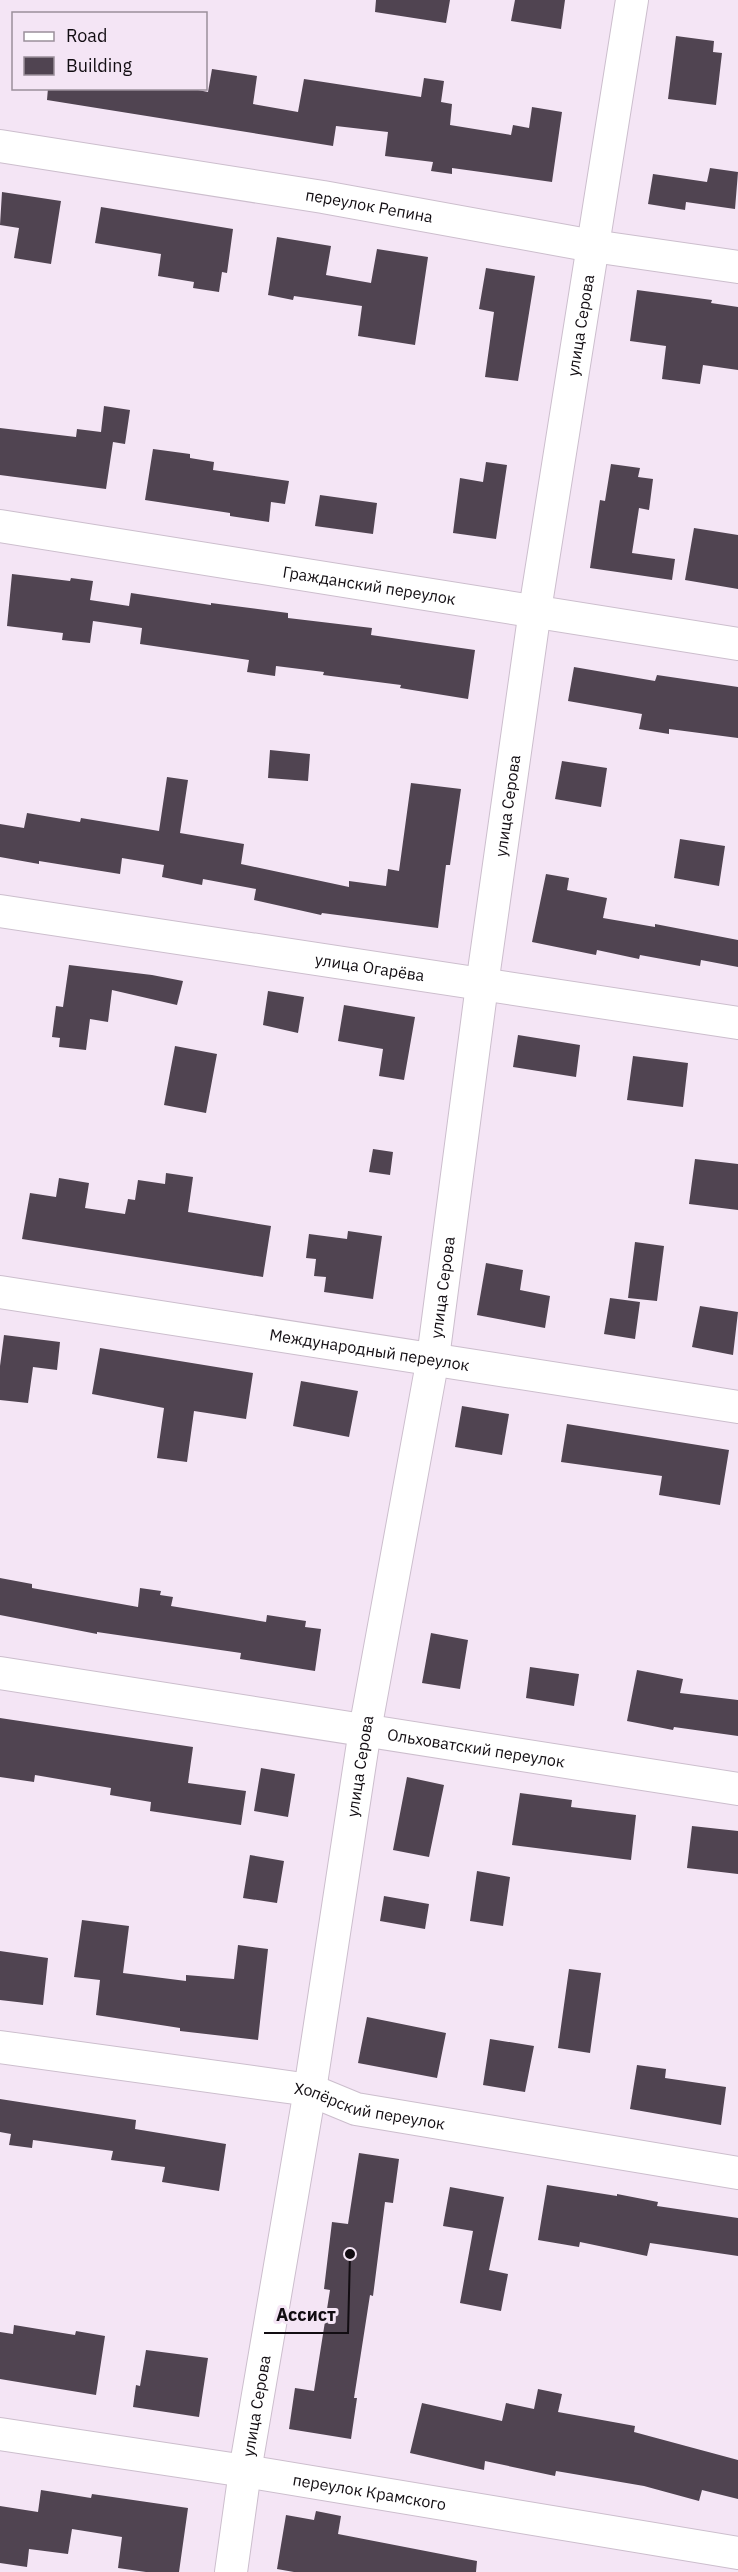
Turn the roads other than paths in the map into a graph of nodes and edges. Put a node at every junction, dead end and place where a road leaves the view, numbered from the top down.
1 (632, 0) edge
2 (0, 146) edge
3 (593, 246) junction
4 (738, 267) edge
5 (0, 526) edge
6 (535, 610) junction
7 (738, 644) edge
8 (0, 911) edge
9 (482, 984) junction
10 (738, 1023) edge
11 (0, 1292) edge
12 (433, 1358) junction
13 (738, 1407) edge
14 (0, 1673) edge
15 (365, 1730) junction
16 (738, 1789) edge
17 (0, 2047) edge
18 (310, 2090) junction
19 (738, 2173) edge
20 (0, 2434) edge
21 (245, 2471) junction
22 (738, 2553) edge
23 (231, 2572) edge

1 - 3 street, улица Серова
2 - 3 street, переулок Репина
3 - 4 street, переулок Репина
3 - 6 street, улица Серова
5 - 6 street, Гражданский переулок
6 - 7 street, Гражданский переулок
6 - 9 street, улица Серова
8 - 9 street, улица Огарёва
9 - 10 street, улица Огарёва
9 - 12 street, улица Серова
11 - 12 street, Международный переулок
12 - 13 street, Международный переулок
12 - 15 street, улица Серова
14 - 15 street, Ольховатский переулок
15 - 16 street, Ольховатский переулок
15 - 18 street, улица Серова
17 - 18 street, Хопёрский переулок
18 - 19 street, Хопёрский переулок
18 - 21 street, улица Серова
20 - 21 street, переулок Крамского
21 - 22 street, переулок Крамского
21 - 23 street, улица Серова

